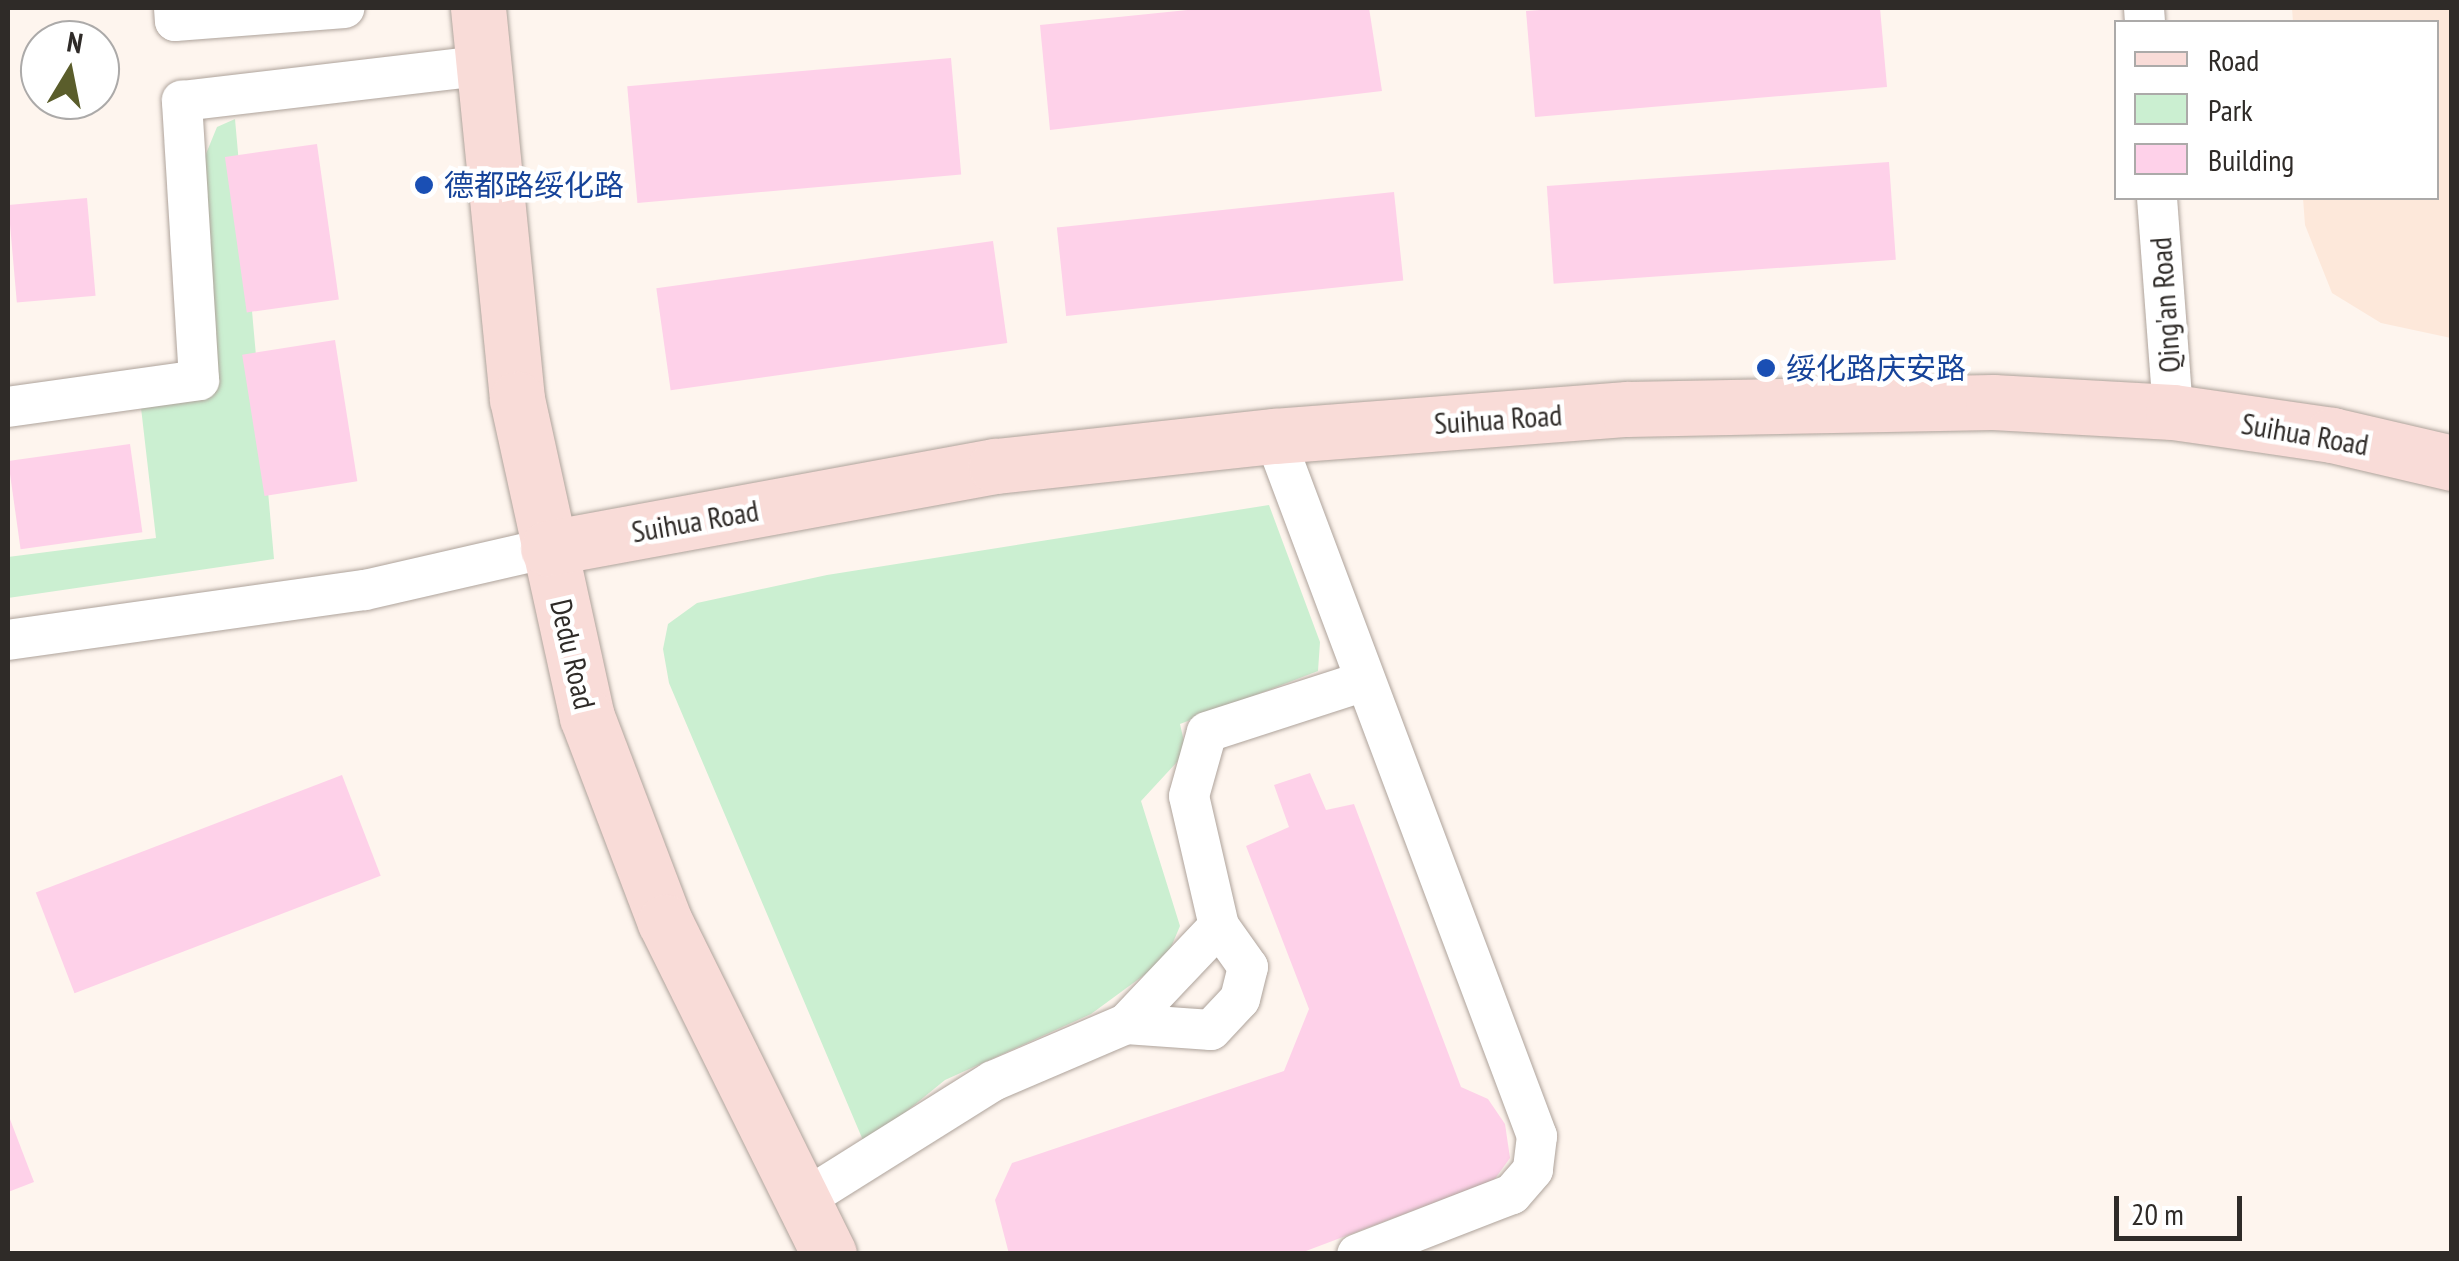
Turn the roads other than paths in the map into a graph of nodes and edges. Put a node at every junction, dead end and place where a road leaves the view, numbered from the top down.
1 (174, 8) edge
2 (345, 8) edge
3 (478, 8) edge
4 (482, 66) junction
5 (2157, 200) edge
6 (8, 407) edge
7 (2173, 412) junction
8 (1274, 436) junction
9 (2452, 463) edge
10 (548, 548) junction
11 (8, 640) edge
12 (1365, 681) junction
13 (1219, 926) junction
14 (1126, 1024) junction
15 (800, 1202) junction
16 (829, 1254) edge
17 (1358, 1254) edge

1 - 2 street
3 - 4 street, Dedu Road
4 - 6 street
4 - 10 street, Dedu Road
5 - 7 street, Qing'an Road
7 - 8 street, Suihua Road
7 - 9 street, Suihua Road
8 - 10 street, Suihua Road
8 - 12 street
10 - 11 street
10 - 15 street, Dedu Road
12 - 13 street
12 - 17 street
13 - 14 street
13 - 14 street
14 - 15 street
15 - 16 street, Dedu Road

